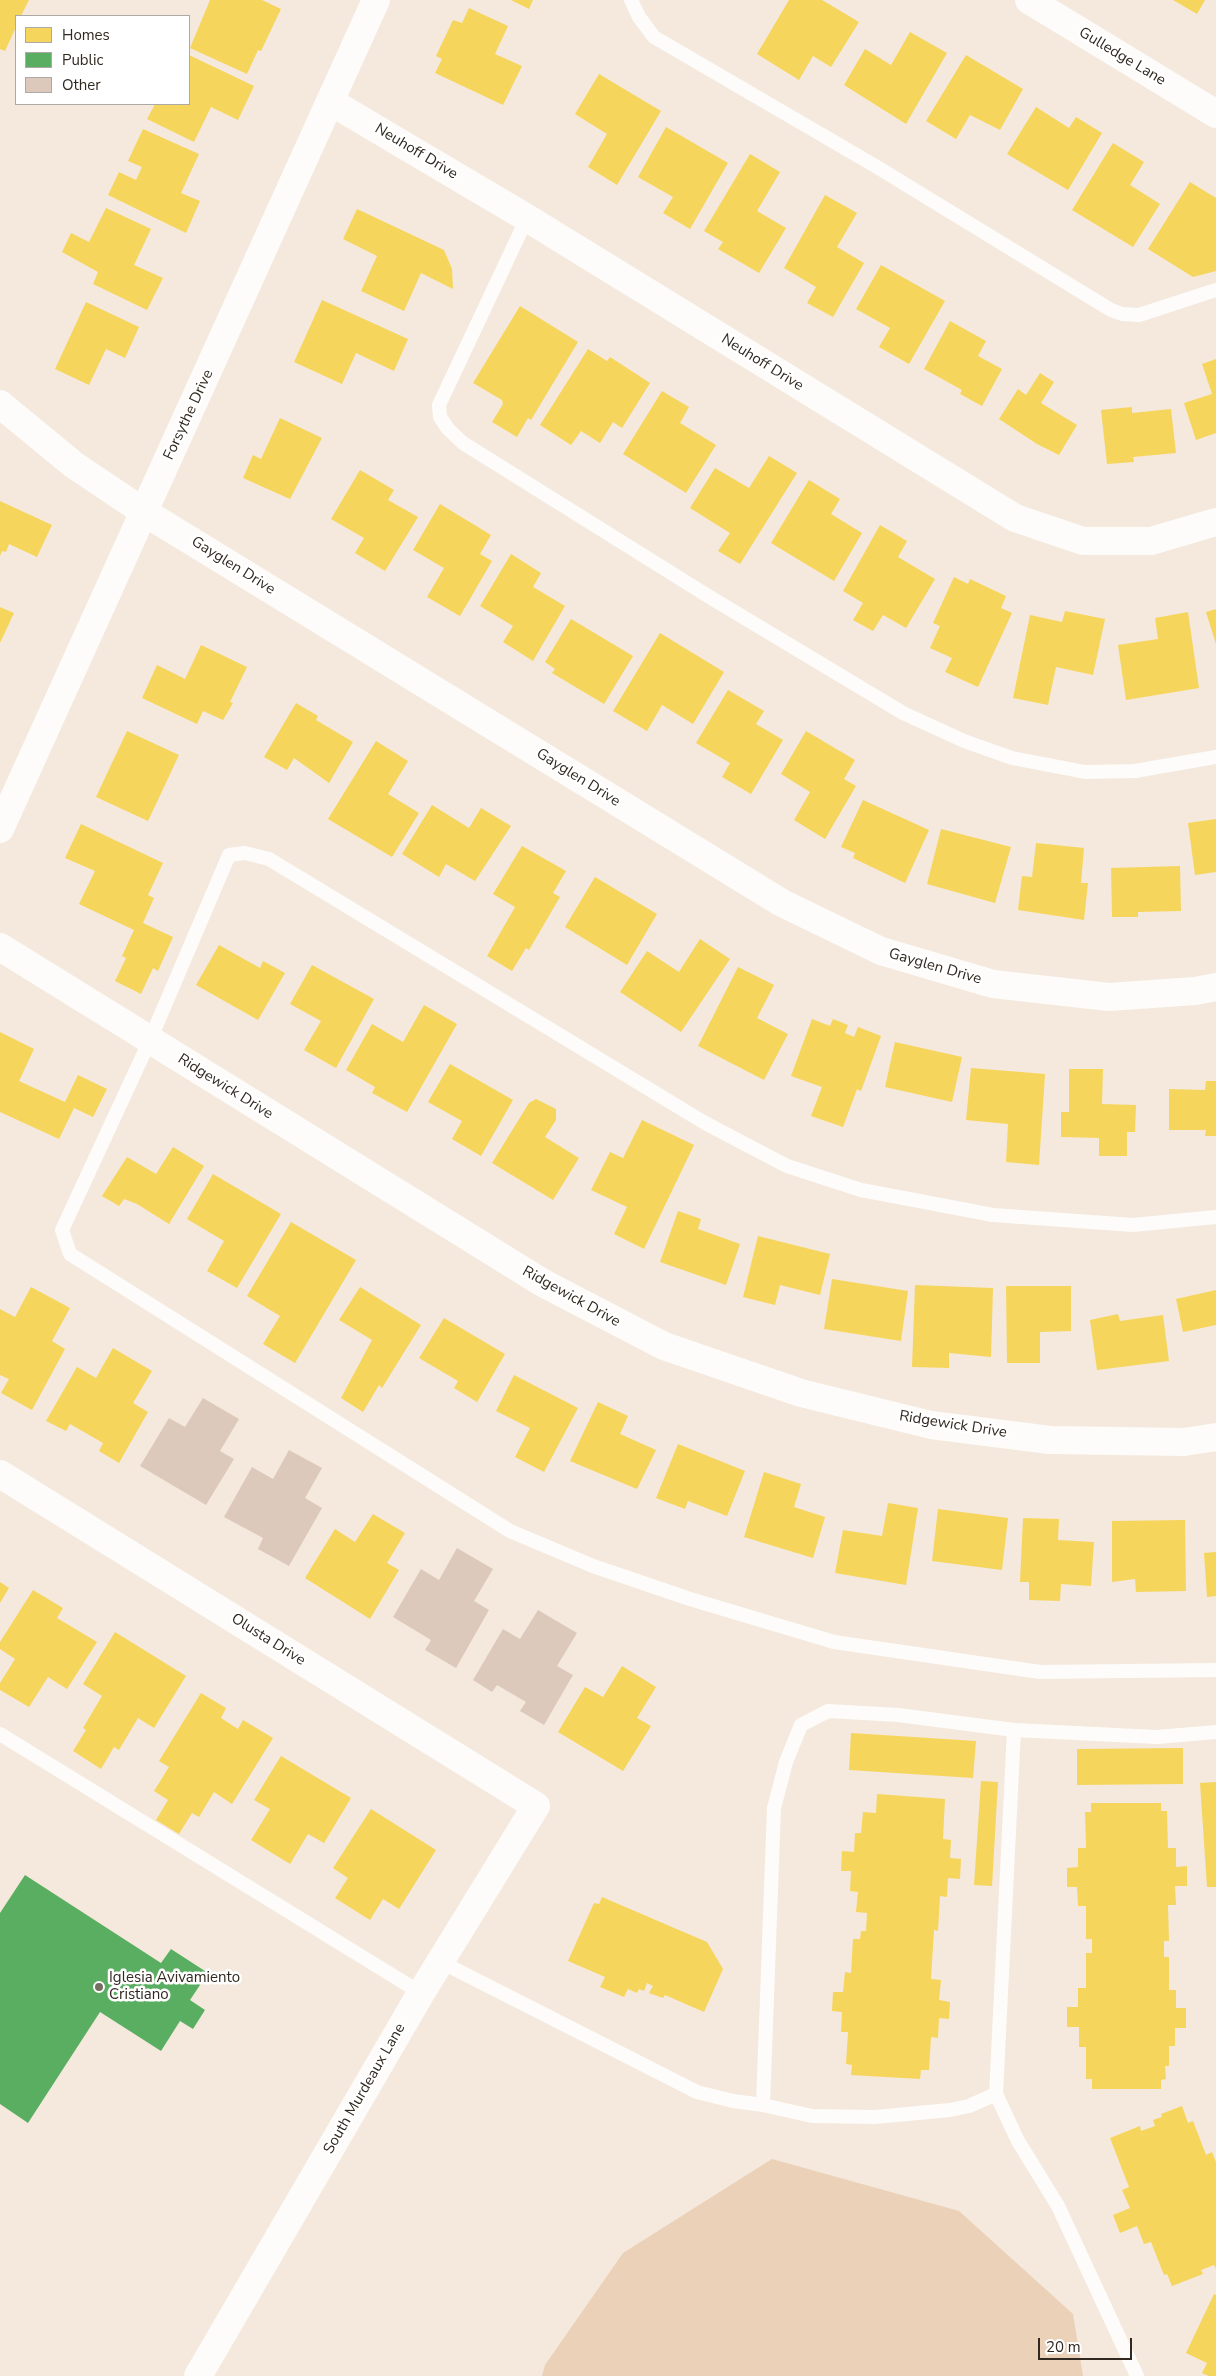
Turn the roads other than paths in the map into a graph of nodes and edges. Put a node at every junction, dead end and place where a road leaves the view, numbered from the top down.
1 (376, 0) edge
2 (631, 0) edge
3 (1028, 0) edge
4 (331, 102) junction
5 (1216, 114) edge
6 (527, 218) junction
7 (1216, 290) edge
8 (0, 404) edge
9 (144, 512) junction
10 (1216, 522) edge
11 (1216, 757) edge
12 (0, 829) edge
13 (0, 947) edge
14 (1216, 987) edge
15 (150, 1040) junction
16 (1216, 1217) edge
17 (1216, 1437) edge
18 (0, 1474) edge
19 (1216, 1670) edge
20 (1014, 1730) junction
21 (1216, 1732) edge
22 (0, 1734) edge
23 (536, 1806) joint
24 (440, 1962) junction
25 (421, 1993) junction
26 (996, 2094) junction
27 (763, 2105) junction
28 (198, 2376) edge
29 (1137, 2376) edge

1 - 4 street, Forsythe Drive
2 - 7 lane
3 - 5 street, Gulledge Lane
4 - 6 street, Neuhoff Drive
4 - 9 street, Forsythe Drive
6 - 10 street, Neuhoff Drive
6 - 11 lane
8 - 9 street, Gayglen Drive
9 - 12 street, Forsythe Drive
9 - 14 street, Gayglen Drive
13 - 15 street, Ridgewick Drive
15 - 16 lane
15 - 17 street, Ridgewick Drive
15 - 19 lane
18 - 23 street, Olusta Drive
20 - 21 lane
20 - 26 lane
20 - 27 lane
22 - 25 lane
23 - 24 street, South Murdeaux Lane
24 - 25 street, South Murdeaux Lane
24 - 27 lane
25 - 28 street, South Murdeaux Lane
26 - 27 lane
26 - 29 lane

